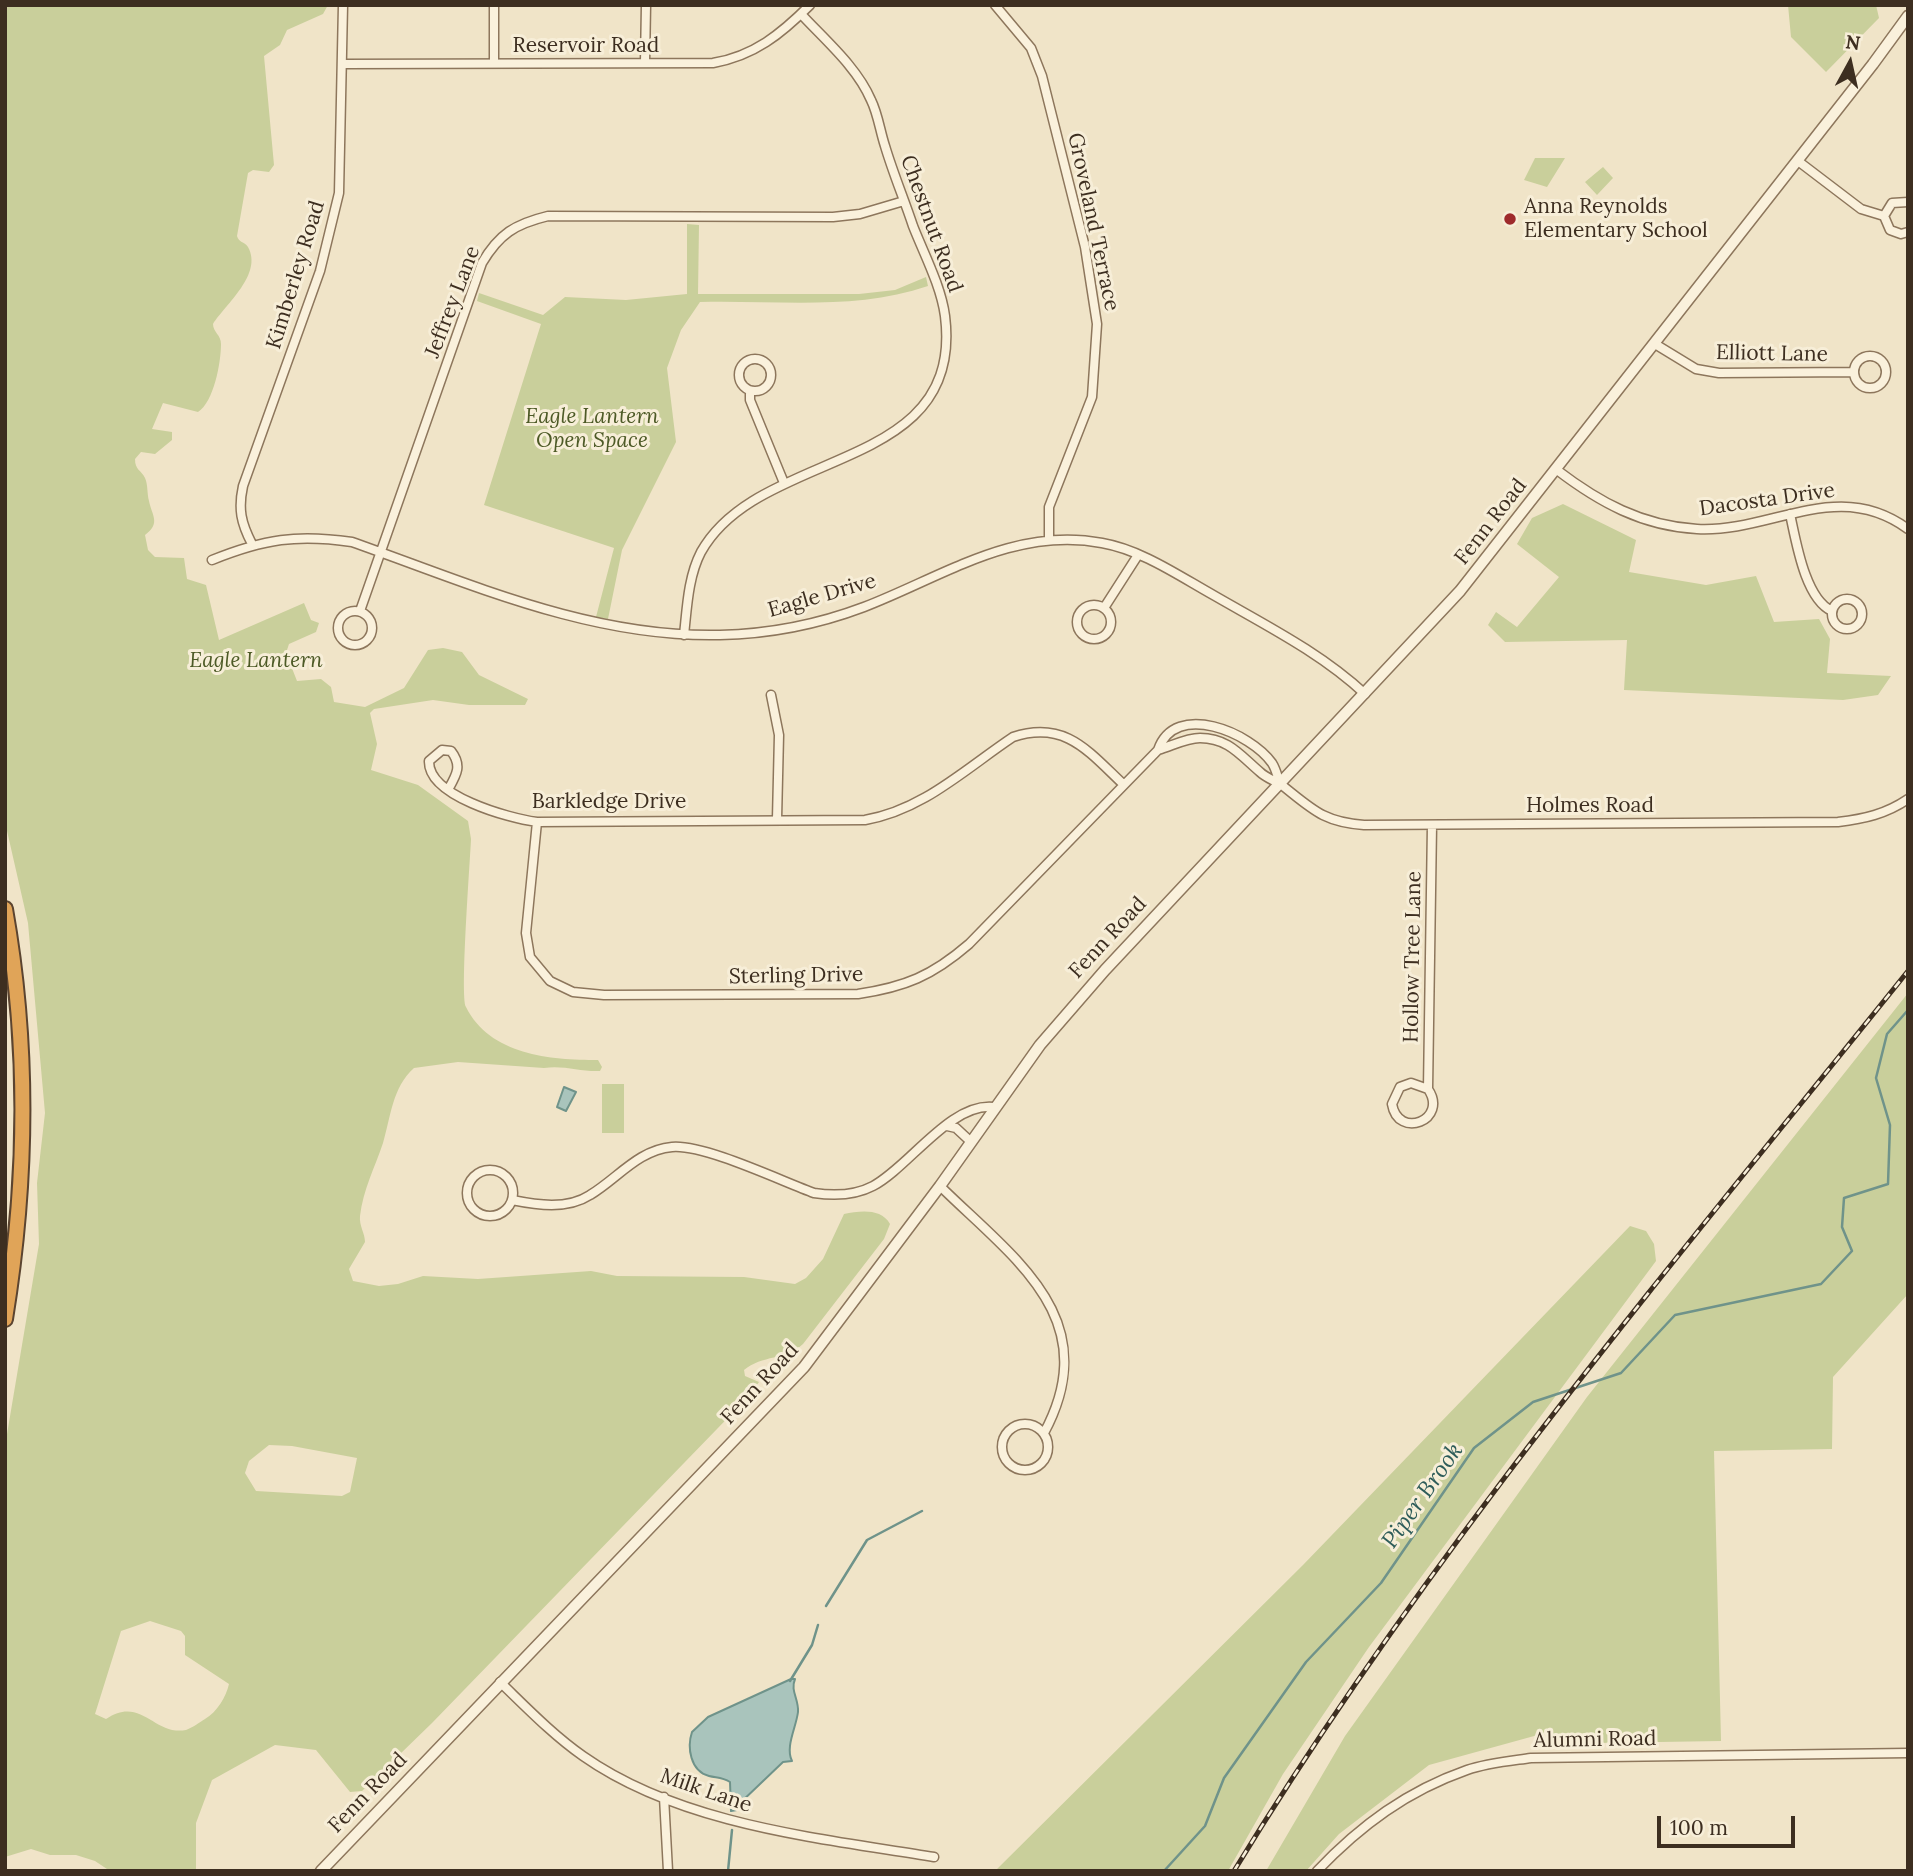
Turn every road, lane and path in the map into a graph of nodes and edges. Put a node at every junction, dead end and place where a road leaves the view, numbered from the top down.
1 (343, 5) edge
2 (494, 5) edge
3 (646, 5) edge
4 (810, 5) edge
5 (995, 5) edge
6 (801, 14) junction
7 (1908, 16) edge
8 (645, 62) junction
9 (344, 64) junction
10 (494, 64) junction
11 (1798, 161) junction
12 (904, 201) junction
13 (1908, 202) edge
14 (1884, 216) junction
15 (1908, 232) edge
16 (1656, 344) junction
17 (1854, 372) junction
18 (750, 391) junction
19 (1556, 470) junction
20 (784, 483) junction
21 (1790, 514) junction
22 (1908, 529) edge
23 (1049, 538) junction
24 (251, 544) junction
25 (382, 553) junction
26 (1138, 555) junction
27 (212, 560) dead end
28 (1104, 608) junction
29 (360, 611) junction
30 (1832, 611) dead end
31 (684, 635) junction
32 (1365, 694) junction
33 (771, 695) dead end
34 (1158, 750) junction
35 (1123, 784) junction
36 (1280, 784) junction
37 (449, 788) junction
38 (1908, 800) edge
39 (777, 819) junction
40 (537, 822) junction
41 (1432, 825) junction
42 (5, 909) edge
43 (1428, 1089) junction
44 (993, 1107) junction
45 (947, 1126) junction
46 (970, 1141) junction
47 (940, 1186) junction
48 (512, 1200) junction
49 (5, 1319) edge
50 (1044, 1433) junction
51 (500, 1682) junction
52 (1908, 1754) edge
53 (664, 1797) junction
54 (934, 1857) dead end
55 (321, 1871) edge
56 (668, 1871) edge
57 (1317, 1871) edge

1 - 9 street, Kimberley Road
2 - 10 street
3 - 8 street
4 - 6 street, Reservoir Road
5 - 23 street, Groveland Terrace
6 - 8 street, Reservoir Road
6 - 12 street, Chestnut Road
7 - 11 street, Fenn Road
8 - 10 street, Reservoir Road
9 - 10 street, Reservoir Road
9 - 24 street, Kimberley Road
11 - 14 street
11 - 16 street, Fenn Road
12 - 20 street, Chestnut Road
12 - 25 street, Jeffrey Lane
13 - 14 street
14 - 15 street
16 - 17 street, Elliott Lane
16 - 19 street, Fenn Road
17 - 17 street, Elliott Lane
18 - 18 street
18 - 20 street
19 - 21 street, Dacosta Drive
19 - 32 street, Fenn Road
20 - 31 street, Chestnut Road
21 - 22 street, Dacosta Drive
21 - 30 street
23 - 26 street, Eagle Drive
23 - 31 street, Eagle Drive
24 - 25 street, Eagle Drive
24 - 27 street, Eagle Drive
25 - 29 street, Jeffrey Lane
25 - 31 street, Eagle Drive
26 - 28 street
26 - 32 street, Eagle Drive
28 - 28 street
29 - 29 street, Jeffrey Lane
32 - 36 street, Fenn Road
33 - 39 street
34 - 35 street, Sterling Drive
34 - 36 street, Sterling Drive
34 - 36 street, Sterling Drive
35 - 39 street, Barkledge Drive
35 - 40 street, Sterling Drive
36 - 41 street, Holmes Road
36 - 44 street, Fenn Road
37 - 37 street, Barkledge Drive
37 - 40 street, Barkledge Drive
38 - 41 street, Holmes Road
39 - 40 street, Barkledge Drive
41 - 43 street, Hollow Tree Lane
42 - 49 highway
43 - 43 street, Hollow Tree Lane
44 - 45 street
44 - 46 street, Fenn Road
45 - 46 street
45 - 48 street
46 - 47 street, Fenn Road
47 - 50 street
47 - 51 street, Fenn Road
48 - 48 street
50 - 50 street
51 - 53 street, Milk Lane
51 - 55 street, Fenn Road
52 - 57 street, Alumni Road
53 - 54 street, Milk Lane
53 - 56 street

